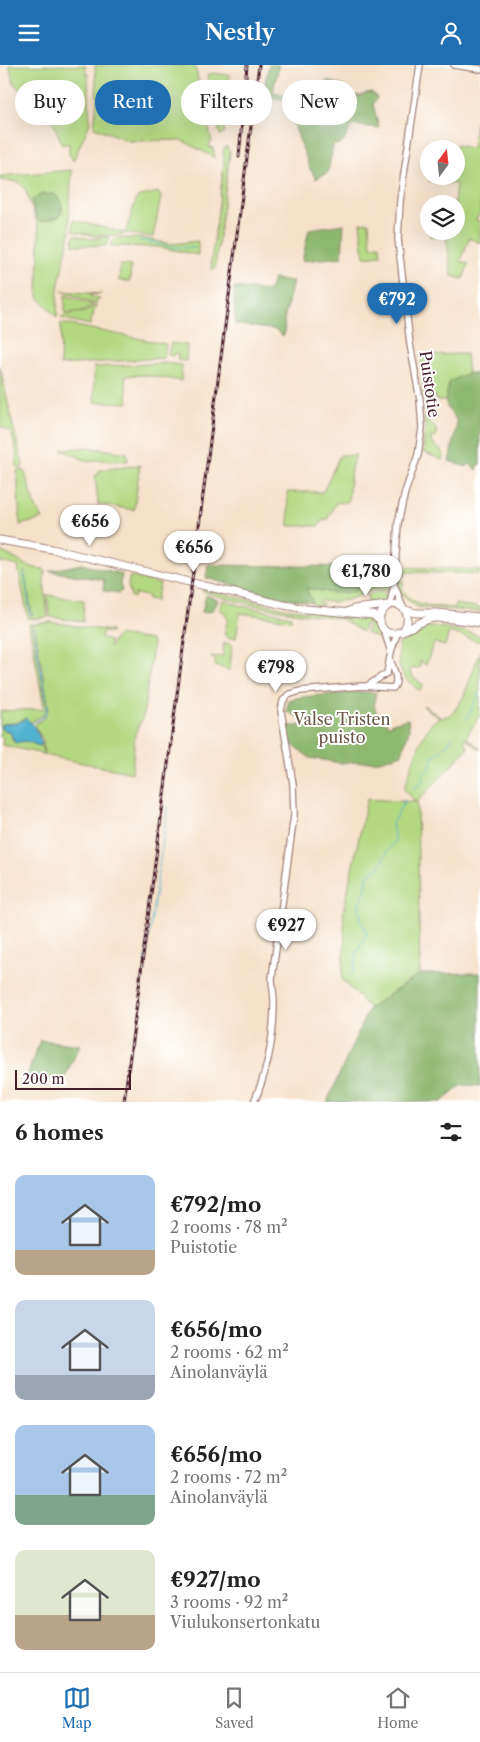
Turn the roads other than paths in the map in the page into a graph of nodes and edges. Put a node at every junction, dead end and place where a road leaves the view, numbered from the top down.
1 (420, 65) edge
2 (454, 65) edge
3 (480, 69) edge
4 (0, 540) edge
5 (394, 585) junction
6 (389, 605) junction
7 (404, 609) junction
8 (347, 612) junction
9 (480, 617) edge
10 (380, 621) junction
11 (480, 623) edge
12 (384, 630) junction
13 (400, 633) junction
14 (391, 655) junction
15 (384, 675) junction
16 (394, 675) junction
17 (367, 686) junction
18 (384, 687) junction
19 (254, 1102) edge

1 - 5 street, Puistotie
2 - 3 street
4 - 8 main road
5 - 6 street, Puistotie
5 - 7 street, Puistotie
6 - 7 main road
6 - 8 main road
6 - 10 main road
7 - 9 main road
7 - 13 main road
8 - 10 main road
10 - 12 main road
11 - 13 main road
12 - 13 main road
12 - 14 street
13 - 14 street
14 - 15 street
14 - 16 street
15 - 16 street
15 - 17 street
15 - 18 street
16 - 18 street
17 - 18 street
17 - 19 street

